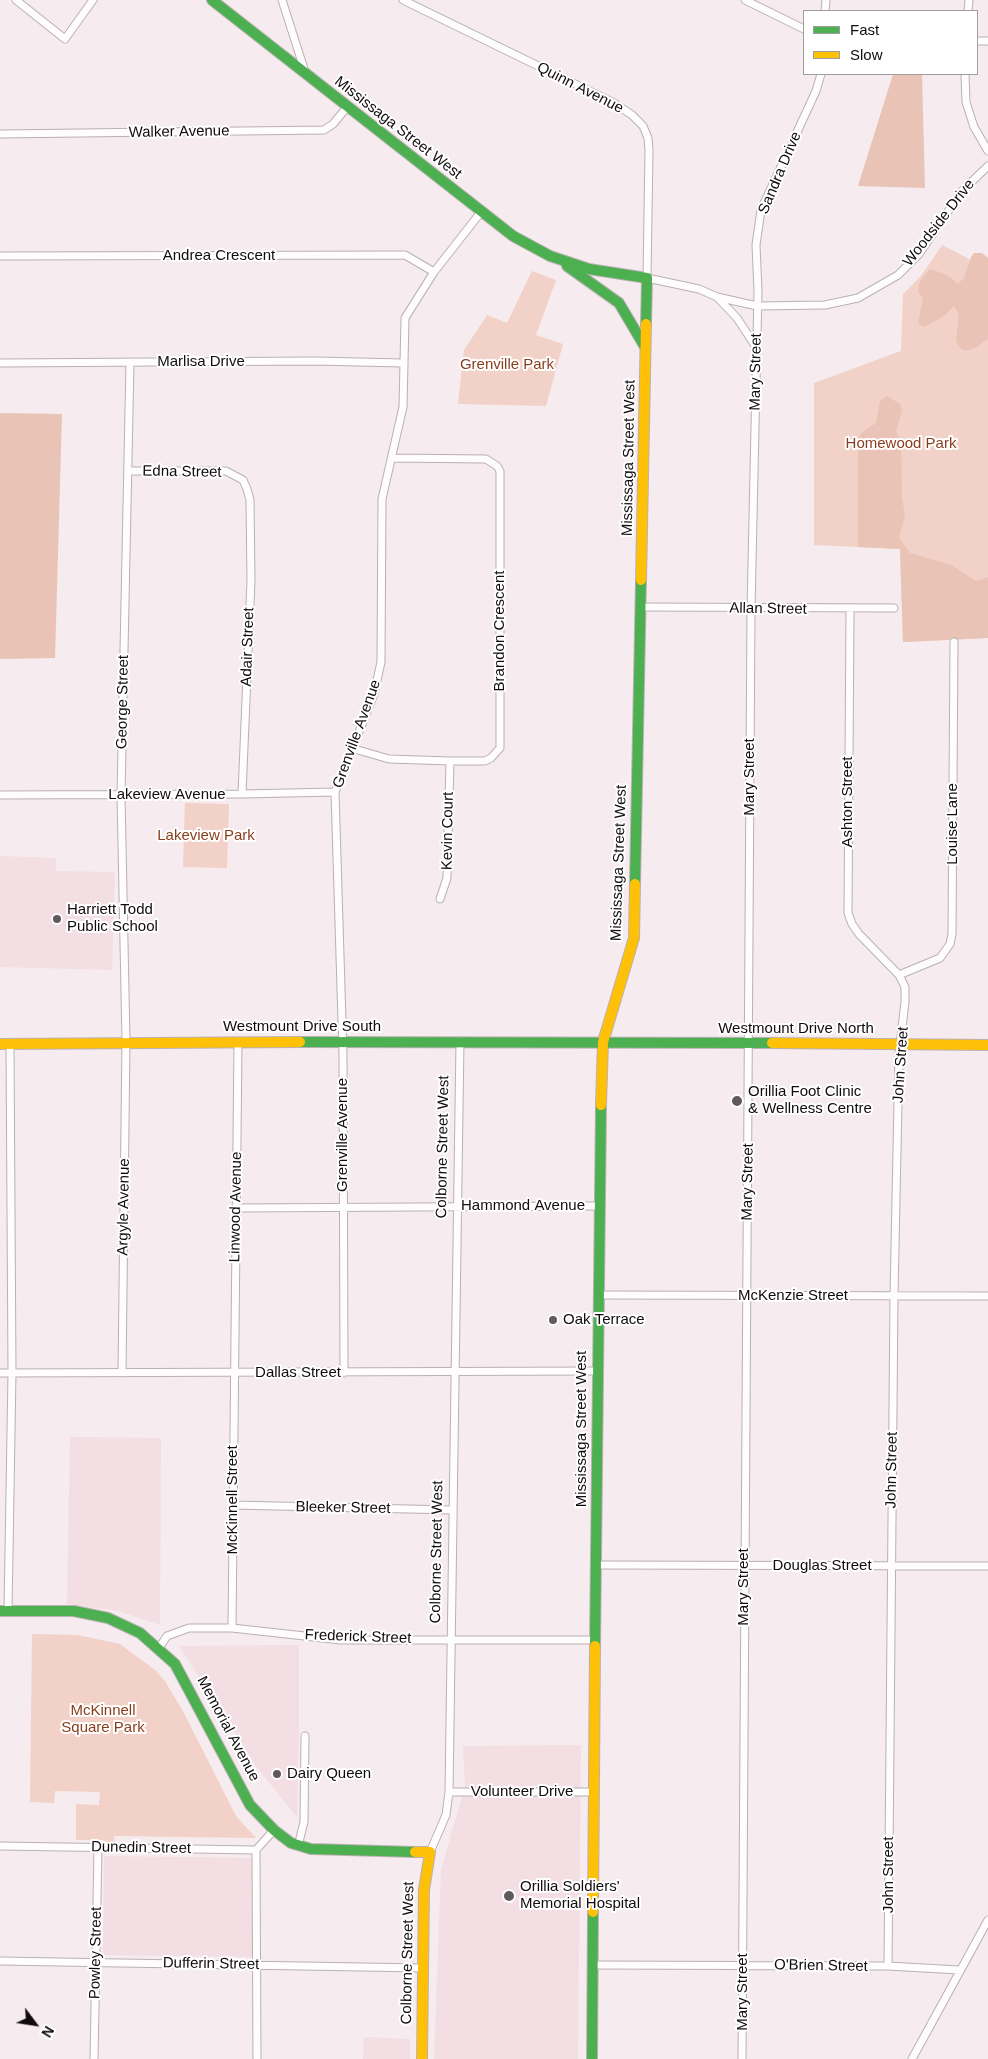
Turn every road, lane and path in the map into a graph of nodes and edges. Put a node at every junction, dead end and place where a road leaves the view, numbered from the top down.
1 (16, 0) edge
2 (93, 0) edge
3 (212, 0) edge
4 (282, 0) edge
5 (403, 0) edge
6 (745, 0) edge
7 (803, 29) edge
8 (306, 74) junction
9 (821, 75) edge
10 (965, 75) edge
11 (348, 106) junction
12 (0, 134) edge
13 (988, 151) edge
14 (988, 166) edge
15 (481, 212) junction
16 (0, 256) edge
17 (556, 258) junction
18 (434, 272) junction
19 (647, 278) junction
20 (717, 296) junction
21 (757, 306) junction
22 (646, 348) junction
23 (756, 348) junction
24 (130, 362) junction
25 (0, 363) edge
26 (403, 363) junction
27 (392, 458) junction
28 (128, 471) junction
29 (250, 500) joint
30 (641, 607) junction
31 (894, 608) dead end
32 (751, 609) junction
33 (850, 610) junction
34 (954, 642) dead end
35 (351, 748) junction
36 (450, 762) junction
37 (334, 792) junction
38 (242, 794) junction
39 (0, 795) edge
40 (121, 796) junction
41 (440, 899) dead end
42 (900, 975) junction
43 (460, 1041) junction
44 (126, 1042) junction
45 (238, 1042) junction
46 (342, 1042) junction
47 (604, 1042) junction
48 (5, 1044) edge
49 (749, 1044) junction
50 (900, 1045) junction
51 (988, 1045) edge
52 (458, 1206) junction
53 (599, 1206) junction
54 (236, 1208) junction
55 (343, 1209) junction
56 (598, 1295) junction
57 (746, 1296) junction
58 (894, 1296) junction
59 (988, 1296) edge
60 (597, 1371) junction
61 (0, 1373) edge
62 (12, 1373) junction
63 (122, 1373) junction
64 (234, 1373) junction
65 (344, 1373) junction
66 (454, 1373) junction
67 (233, 1506) junction
68 (452, 1510) junction
69 (596, 1565) junction
70 (744, 1566) junction
71 (890, 1566) junction
72 (988, 1566) edge
73 (4, 1611) edge
74 (232, 1628) junction
75 (451, 1640) junction
76 (596, 1640) junction
77 (159, 1648) junction
78 (305, 1736) dead end
79 (449, 1792) junction
80 (594, 1792) junction
81 (274, 1830) junction
82 (0, 1846) edge
83 (298, 1846) junction
84 (98, 1848) junction
85 (256, 1850) junction
86 (430, 1852) junction
87 (988, 1920) edge
88 (0, 1961) edge
89 (95, 1963) junction
90 (255, 1964) junction
91 (592, 1965) junction
92 (743, 1965) junction
93 (888, 1966) junction
94 (423, 1968) junction
95 (959, 1970) junction
96 (94, 2059) edge
97 (257, 2059) edge
98 (422, 2059) edge
99 (592, 2059) edge
100 (742, 2059) edge
101 (912, 2059) edge

1 - 2 street
3 - 8 street, Mississaga Street West
4 - 8 street
5 - 19 street, Quinn Avenue
6 - 7 street
8 - 11 street, Mississaga Street West
9 - 21 street, Sandra Drive
10 - 13 street
11 - 12 street, Walker Avenue
11 - 15 street, Mississaga Street West
14 - 21 street, Woodside Drive
15 - 17 street, Mississaga Street West
15 - 18 street, Grenville Avenue
16 - 18 street, Andrea Crescent
17 - 19 street, Mississaga Street West
17 - 22 street
18 - 26 street, Grenville Avenue
19 - 20 street, Woodside Drive
19 - 22 street, Mississaga Street West
20 - 21 street, Woodside Drive
20 - 23 street, Woodside Drive
21 - 23 street, Mary Street
22 - 30 street, Mississaga Street West
23 - 32 street, Mary Street
24 - 25 street, Marlisa Drive
24 - 26 street, Marlisa Drive
24 - 28 street, George Street
26 - 27 street, Grenville Avenue
27 - 35 street, Grenville Avenue
27 - 36 street, Brandon Crescent
28 - 29 street, Edna Street
28 - 40 street, George Street
29 - 38 street, Adair Street
30 - 32 street, Allan Street
30 - 47 street, Mississaga Street West
31 - 33 street, Allan Street
32 - 33 street, Allan Street
32 - 49 street, Mary Street
33 - 42 street, Ashton Street
34 - 42 street, Louise Lane
35 - 36 street, Brandon Crescent
35 - 37 street, Grenville Avenue
36 - 41 street, Kevin Court
37 - 38 street, Lakeview Avenue
37 - 46 street, Grenville Avenue
38 - 40 street, Lakeview Avenue
39 - 40 street, Lakeview Avenue
40 - 44 street, George Street
42 - 50 street, John Street
43 - 46 street, Westmount Drive South
43 - 47 street, Westmount Drive South
43 - 52 street, Colborne Street West
44 - 45 street, Westmount Drive South
44 - 48 street, Westmount Drive South
44 - 63 street, Argyle Avenue
45 - 46 street, Westmount Drive South
45 - 54 street, Linwood Avenue
46 - 55 street, Grenville Avenue
47 - 49 street, Westmount Drive North
47 - 53 street, Mississaga Street West
48 - 62 street
49 - 50 street, Westmount Drive North
49 - 57 street, Mary Street
50 - 51 street, Westmount Drive North
50 - 58 street, John Street
52 - 53 street, Hammond Avenue
52 - 55 street, Hammond Avenue
52 - 66 street, Colborne Street West
53 - 56 street, Mississaga Street West
54 - 55 street, Hammond Avenue
54 - 64 street, Linwood Avenue
55 - 65 street, Grenville Avenue
56 - 57 street, McKenzie Street
56 - 60 street, Mississaga Street West
57 - 58 street, McKenzie Street
57 - 70 street, Mary Street
58 - 59 street, McKenzie Street
58 - 71 street, John Street
60 - 66 street, Dallas Street
60 - 69 street, Mississaga Street West
61 - 62 street, Dallas Street
62 - 63 street, Dallas Street
62 - 73 street
63 - 64 street, Dallas Street
64 - 65 street, Dallas Street
64 - 67 street, McKinnell Street
65 - 66 street, Dallas Street
66 - 68 street, Colborne Street West
67 - 68 street, Bleeker Street
67 - 74 street, McKinnell Street
68 - 75 street, Colborne Street West
69 - 70 street, Douglas Street
69 - 76 street, Mississaga Street West
70 - 71 street, Douglas Street
70 - 92 street, Mary Street
71 - 72 street, Douglas Street
71 - 93 street, John Street
73 - 77 street, Memorial Avenue
74 - 75 street, Frederick Street
74 - 77 street, Frederick Street
75 - 76 street, Frederick Street
75 - 79 street, Colborne Street West
76 - 80 street, Mississaga Street West
77 - 81 street, Memorial Avenue
78 - 83 street
79 - 80 street, Volunteer Drive
79 - 86 street, Colborne Street West
80 - 91 street, Mississaga Street West
81 - 83 street, Memorial Avenue
81 - 85 street
82 - 84 street, Dunedin Street
83 - 86 street, Memorial Avenue
84 - 85 street, Dunedin Street
84 - 89 street, Powley Street
85 - 90 street
86 - 94 street, Colborne Street West
87 - 95 street
88 - 89 street, Dufferin Street
89 - 90 street, Dufferin Street
89 - 96 street, Powley Street
90 - 94 street, Dufferin Street
90 - 97 street
91 - 92 street, O'Brien Street
91 - 99 street, Mississaga Street West
92 - 93 street, O'Brien Street
92 - 100 street, Mary Street
93 - 95 street, O'Brien Street
94 - 98 street, Colborne Street West
95 - 101 street

